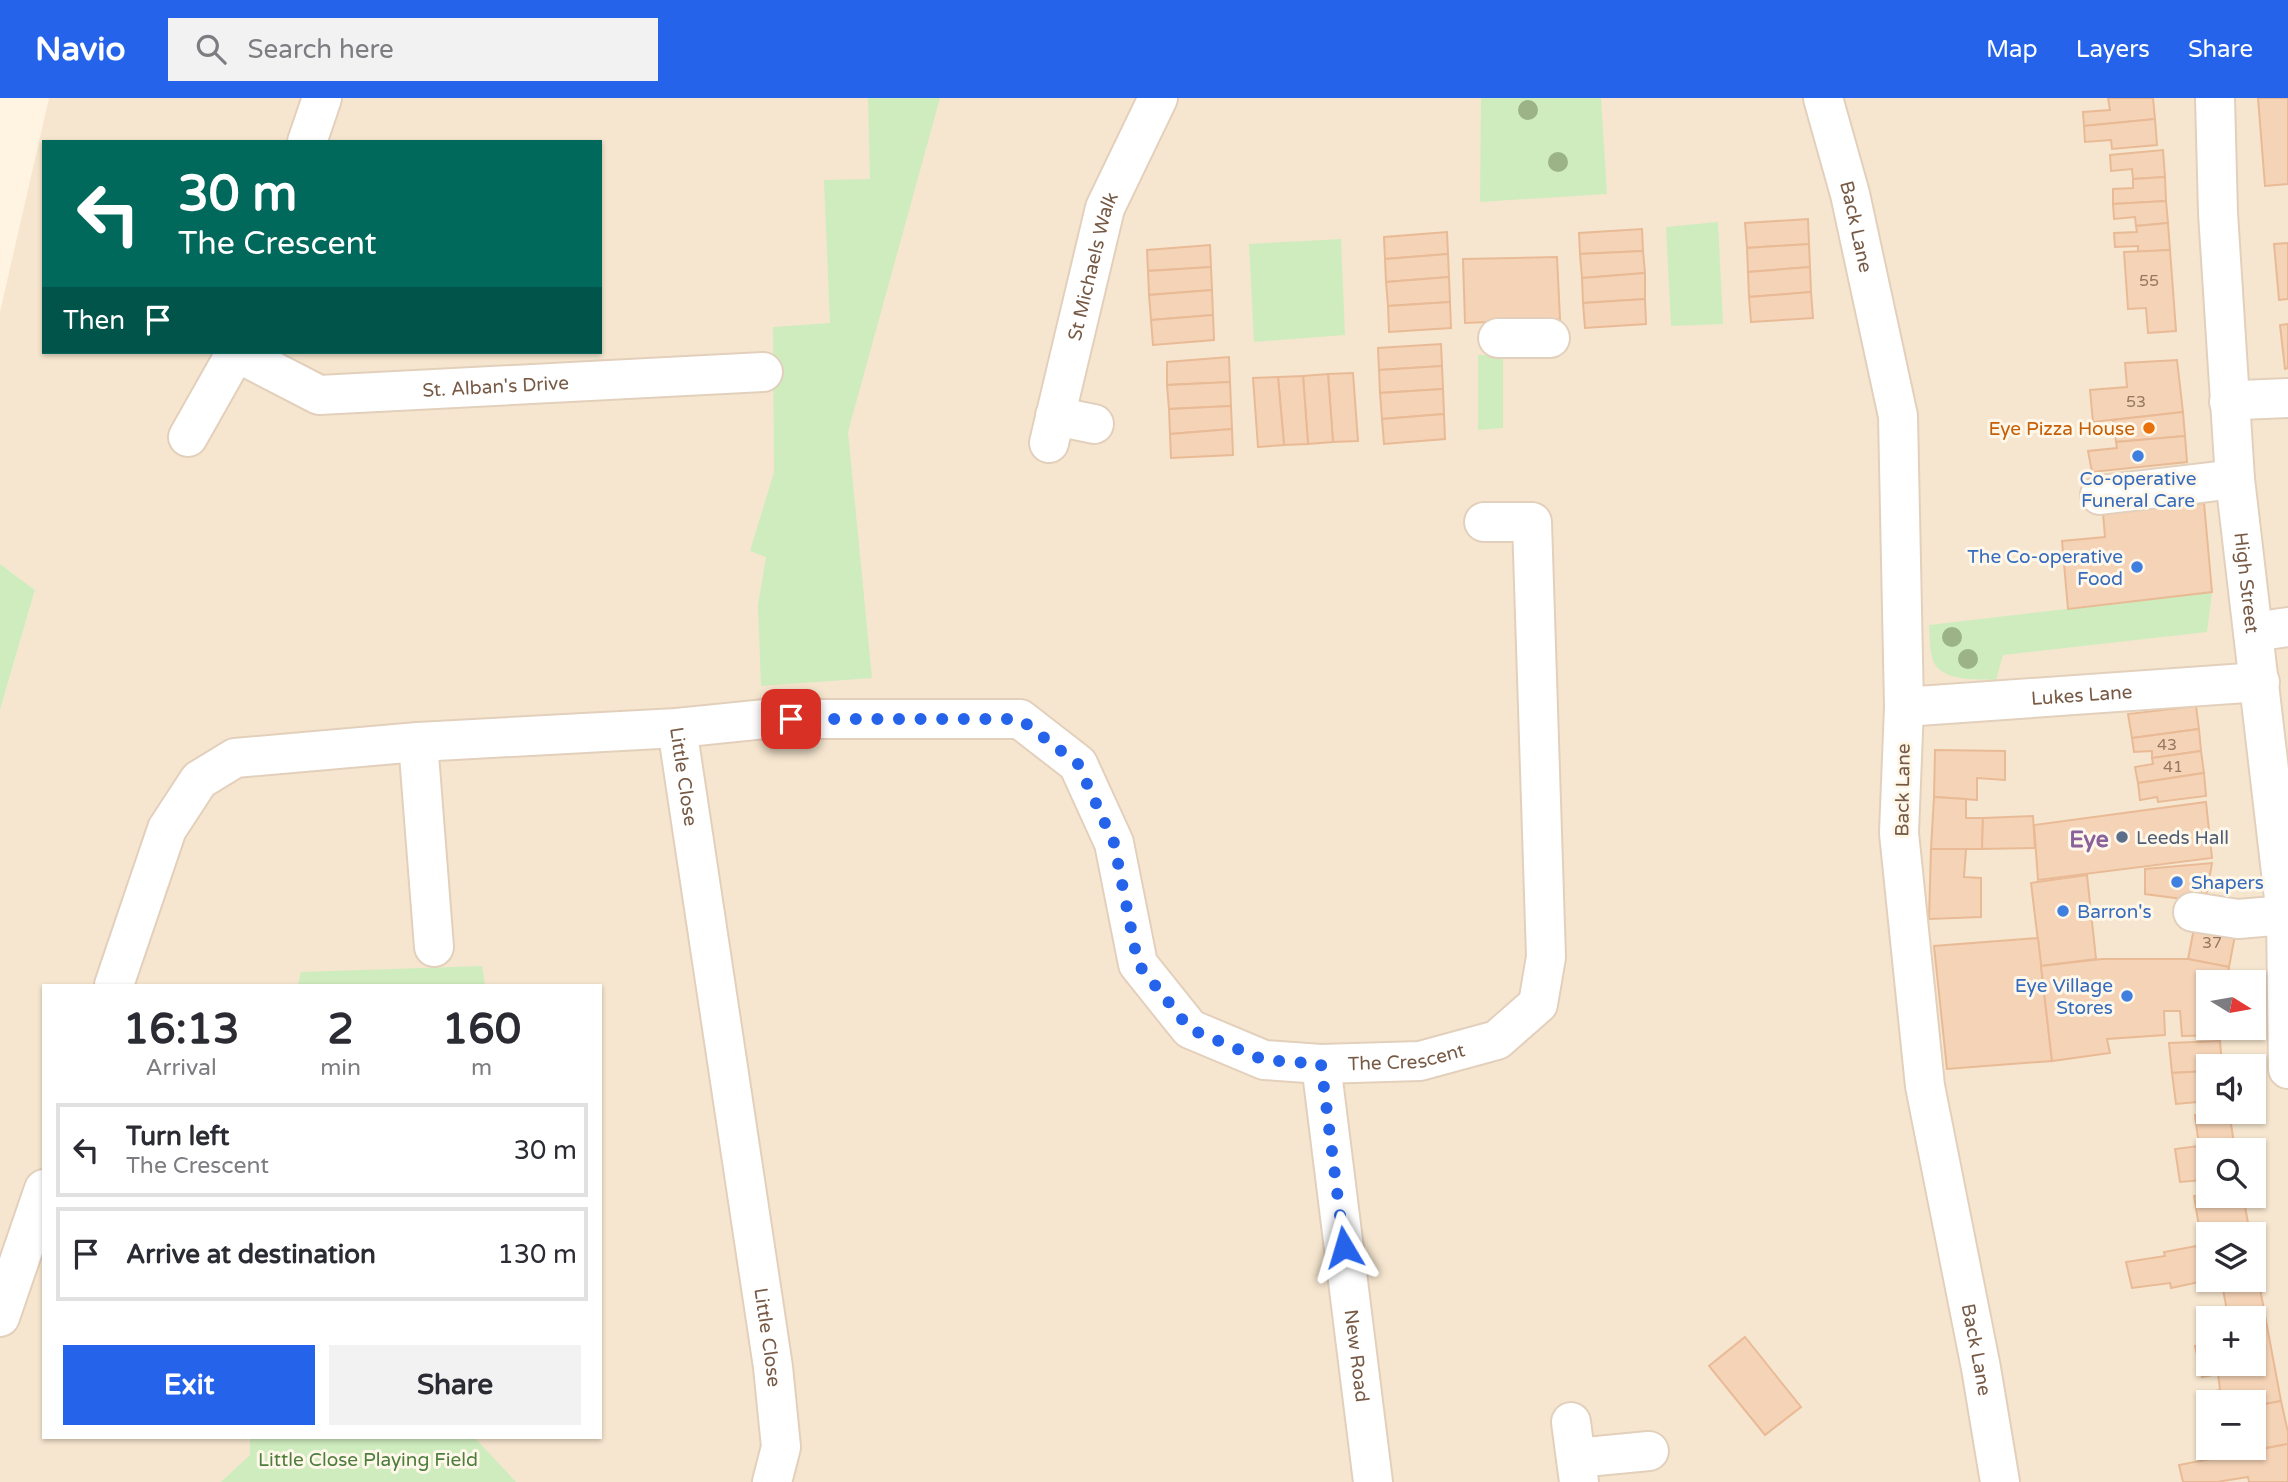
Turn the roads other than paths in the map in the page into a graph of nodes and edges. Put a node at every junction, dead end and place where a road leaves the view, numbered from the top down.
1 (322, 98) edge
2 (1158, 98) edge
3 (1823, 98) edge
4 (2215, 98) edge
5 (308, 140) edge
6 (1498, 338) dead end
7 (1550, 338) dead end
8 (235, 354) edge
9 (240, 354) edge
10 (763, 372) dead end
11 (2288, 398) edge
12 (2229, 402) junction
13 (1094, 424) dead end
14 (188, 437) dead end
15 (2235, 479) junction
16 (2100, 495) dead end
17 (1484, 522) dead end
18 (2270, 630) edge
19 (2260, 682) junction
20 (1904, 708) junction
21 (677, 728) junction
22 (418, 741) junction
23 (2193, 912) dead end
24 (2286, 915) junction
25 (434, 947) dead end
26 (114, 984) edge
27 (2287, 1053) edge
28 (1321, 1064) junction
29 (42, 1195) edge
30 (0, 1317) edge
31 (1649, 1451) dead end
32 (1576, 1454) edge
33 (772, 1482) edge
34 (1373, 1482) edge
35 (2000, 1482) edge

1 - 5 street
2 - 13 street, St Michaels Walk
3 - 20 street, Back Lane
4 - 12 street, High Street
6 - 7 street
8 - 14 street
9 - 10 street, St. Alban's Drive
11 - 12 street
12 - 15 street, High Street
15 - 16 street
15 - 18 street, High Street
17 - 28 street, The Crescent
18 - 19 street, High Street
19 - 20 street, Lukes Lane
19 - 24 street, High Street
20 - 35 street, Back Lane
21 - 22 street, Little Close
21 - 28 street, The Crescent
21 - 33 street, Little Close
22 - 25 street
22 - 26 street, Little Close
23 - 24 street
24 - 27 street, High Street
28 - 34 street, New Road
29 - 30 street
31 - 32 street

